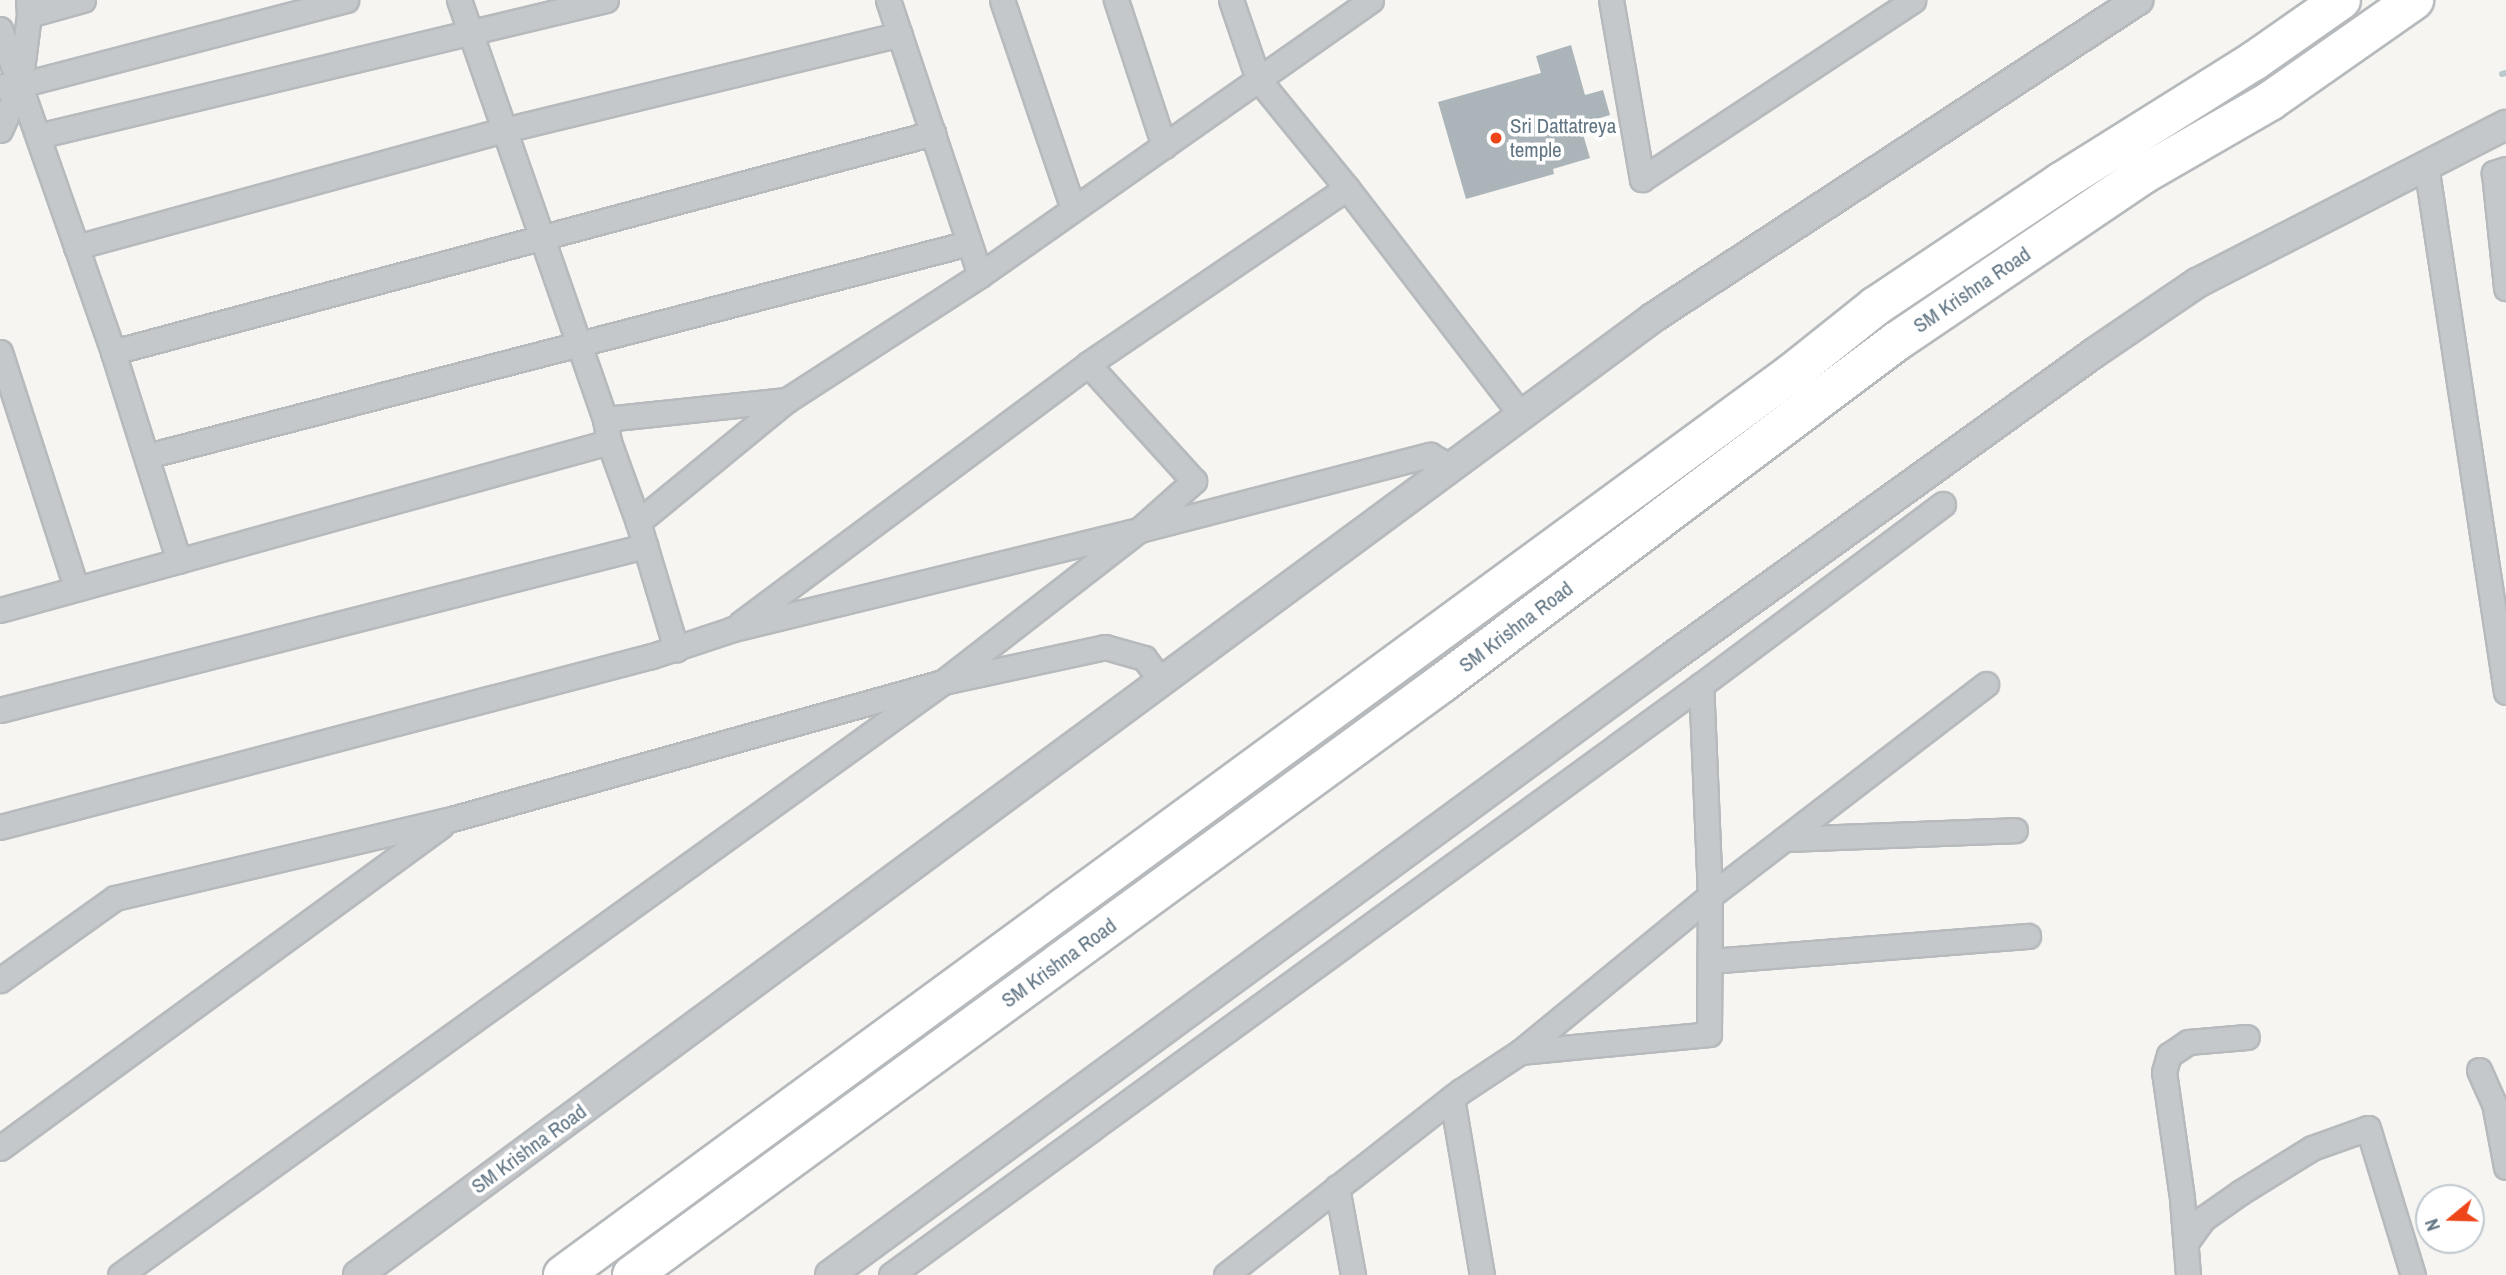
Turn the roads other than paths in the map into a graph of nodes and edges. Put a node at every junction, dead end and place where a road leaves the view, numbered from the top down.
1 (83, 0) edge
2 (346, 0) edge
3 (458, 0) edge
4 (606, 0) edge
5 (888, 0) edge
6 (1002, 0) edge
7 (1116, 0) edge
8 (1231, 0) edge
9 (1371, 0) edge
10 (1611, 0) edge
11 (1913, 0) edge
12 (2138, 0) edge
13 (2341, 0) edge
14 (2414, 0) edge
15 (29, 7) edge
16 (0, 29) edge
17 (470, 33) junction
18 (900, 34) junction
19 (1258, 79) junction
20 (10, 85) edge
21 (2506, 125) edge
22 (0, 130) edge
23 (504, 130) junction
24 (933, 133) junction
25 (38, 136) junction
26 (1164, 146) junction
27 (2426, 165) junction
28 (2506, 169) edge
29 (1347, 188) junction
30 (1073, 209) junction
31 (541, 238) junction
32 (969, 243) junction
33 (76, 247) junction
34 (980, 275) junction
35 (2506, 282) edge
36 (2506, 288) edge
37 (579, 344) junction
38 (0, 352) edge
39 (113, 352) junction
40 (1088, 364) junction
41 (1804, 386) junction
42 (788, 400) junction
43 (1522, 416) junction
44 (605, 419) junction
45 (609, 442) junction
46 (147, 456) junction
47 (1452, 467) junction
48 (1943, 504) dead end
49 (638, 522) junction
50 (1139, 530) junction
51 (645, 546) junction
52 (179, 561) junction
53 (76, 588) junction
54 (0, 610) edge
55 (733, 629) junction
56 (676, 649) junction
57 (943, 682) junction
58 (1162, 682) junction
59 (1986, 684) dead end
60 (1701, 685) junction
61 (2506, 692) edge
62 (0, 710) edge
63 (448, 820) junction
64 (0, 827) edge
65 (2015, 830) dead end
66 (1785, 839) junction
67 (1710, 896) junction
68 (2028, 936) dead end
69 (1710, 961) junction
70 (0, 980) edge
71 (2247, 1037) dead end
72 (1520, 1052) junction
73 (2479, 1070) dead end
74 (1452, 1098) junction
75 (0, 1148) edge
76 (2506, 1167) edge
77 (1337, 1186) junction
78 (2187, 1241) junction
79 (120, 1275) edge
80 (358, 1275) edge
81 (563, 1275) edge
82 (632, 1275) edge
83 (830, 1275) edge
84 (891, 1275) edge
85 (1226, 1275) edge
86 (1353, 1275) edge
87 (1482, 1275) edge
88 (2188, 1275) edge
89 (2413, 1275) edge

1 - 15 street
2 - 20 street
3 - 17 street
4 - 17 street
5 - 18 street
6 - 30 street
7 - 26 street
8 - 19 street
9 - 19 street
10 - 11 street
12 - 43 street, SM Krishna Road
13 - 41 highway, SM Krishna Road
14 - 41 highway, SM Krishna Road
15 - 20 street
16 - 20 street
17 - 23 street
17 - 25 street
18 - 23 street
18 - 24 street
19 - 26 street
19 - 29 street
20 - 22 street
20 - 25 street
21 - 27 street
23 - 31 street
23 - 33 street
24 - 31 street
24 - 32 street
25 - 33 street
26 - 30 street
27 - 61 street
27 - 83 street
28 - 35 street
29 - 40 street
29 - 43 street
30 - 34 street
31 - 37 street
31 - 39 street
32 - 34 street
32 - 37 street
33 - 39 street
34 - 42 street
35 - 36 street
37 - 44 street
37 - 46 street
38 - 53 street
39 - 46 street
40 - 50 street
40 - 55 street
41 - 81 highway, SM Krishna Road
41 - 82 highway, SM Krishna Road
42 - 44 street
42 - 49 street
43 - 47 street, SM Krishna Road
44 - 45 street
45 - 49 street
45 - 52 street
46 - 52 street
47 - 50 street
47 - 58 street, SM Krishna Road
48 - 60 street
49 - 51 street
50 - 55 street
50 - 57 street
51 - 56 street
51 - 62 street
52 - 53 street
53 - 54 street
55 - 56 street
56 - 64 street
57 - 58 street
57 - 63 street
57 - 79 street
58 - 80 street, SM Krishna Road
59 - 66 street
60 - 67 street
60 - 84 street
63 - 70 street
63 - 75 street
65 - 66 street
66 - 67 street
67 - 69 street
67 - 72 street
68 - 69 street
69 - 72 street
71 - 78 street
72 - 74 street
73 - 76 street
74 - 77 street
74 - 87 street
77 - 85 street
77 - 86 street
78 - 88 street
78 - 89 street

